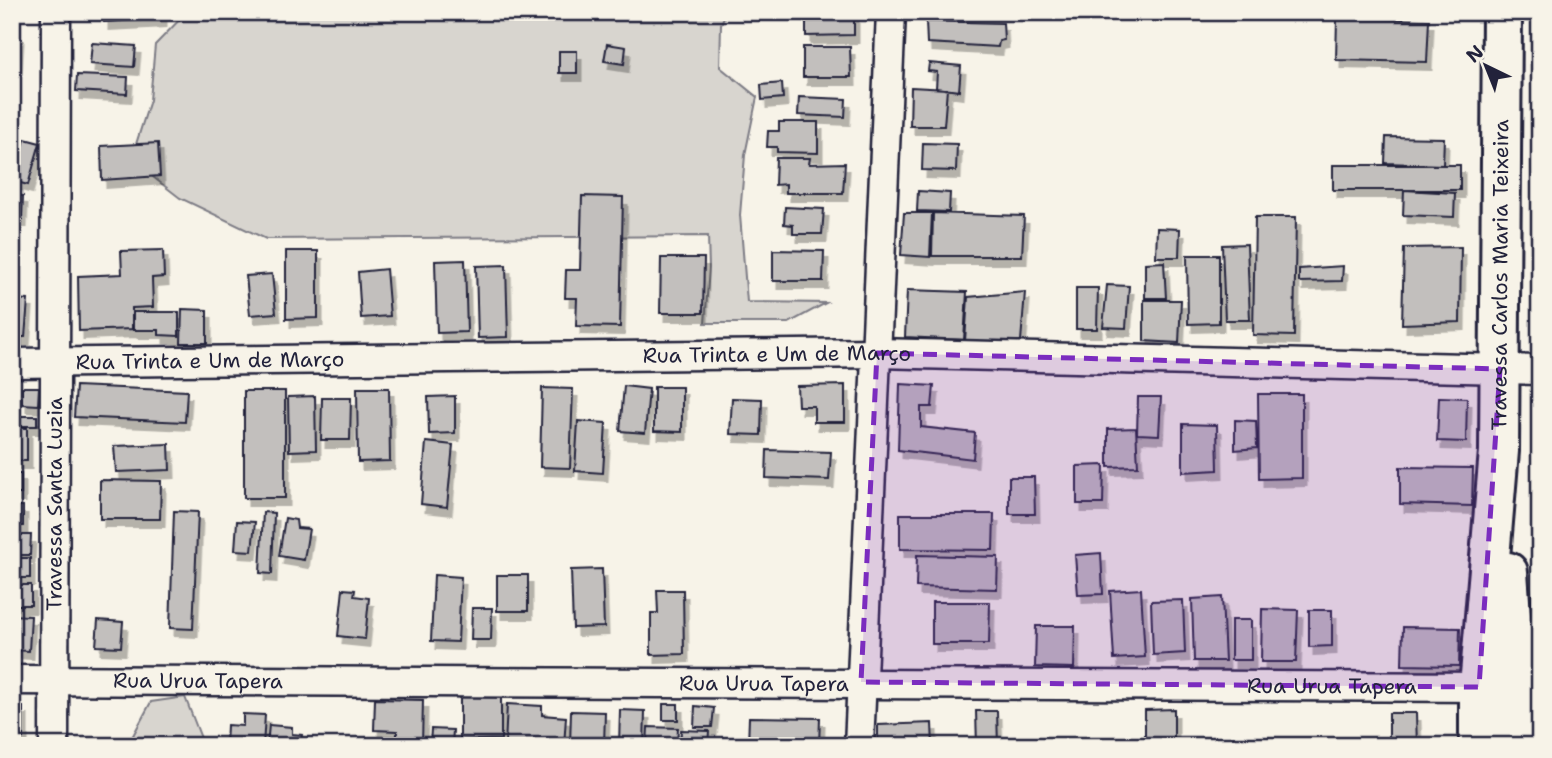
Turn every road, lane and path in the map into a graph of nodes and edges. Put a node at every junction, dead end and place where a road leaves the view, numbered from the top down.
1 (56, 12) edge
2 (891, 12) edge
3 (1502, 12) edge
4 (877, 354) junction
5 (12, 363) edge
6 (57, 363) junction
7 (1500, 369) junction
8 (1540, 370) edge
9 (12, 680) edge
10 (53, 680) junction
11 (861, 682) junction
12 (1498, 687) junction
13 (54, 746) edge
14 (859, 746) edge
15 (1479, 746) edge
16 (1516, 746) edge

1 - 6 street, Travessa Santa Luzia
2 - 4 street
3 - 7 main road, Travessa Carlos Maria Teixeira
4 - 6 street, Rua Trinta e Um de Março
4 - 7 street, Rua Trinta e Um de Março
4 - 11 street
5 - 6 street, Rua Trinta e Um de Março
6 - 10 street, Travessa Santa Luzia
7 - 8 street, Rua Trinta e Um de Março
7 - 12 main road, Travessa Carlos Maria Teixeira
9 - 10 street, Rua Urua Tapera
10 - 11 street, Rua Urua Tapera
10 - 13 street, Travessa Santa Luzia
11 - 12 street, Rua Urua Tapera
11 - 14 street
12 - 15 main road, Travessa Carlos Maria Teixeira
12 - 16 main road, Travessa Carlos Maria Teixeira

